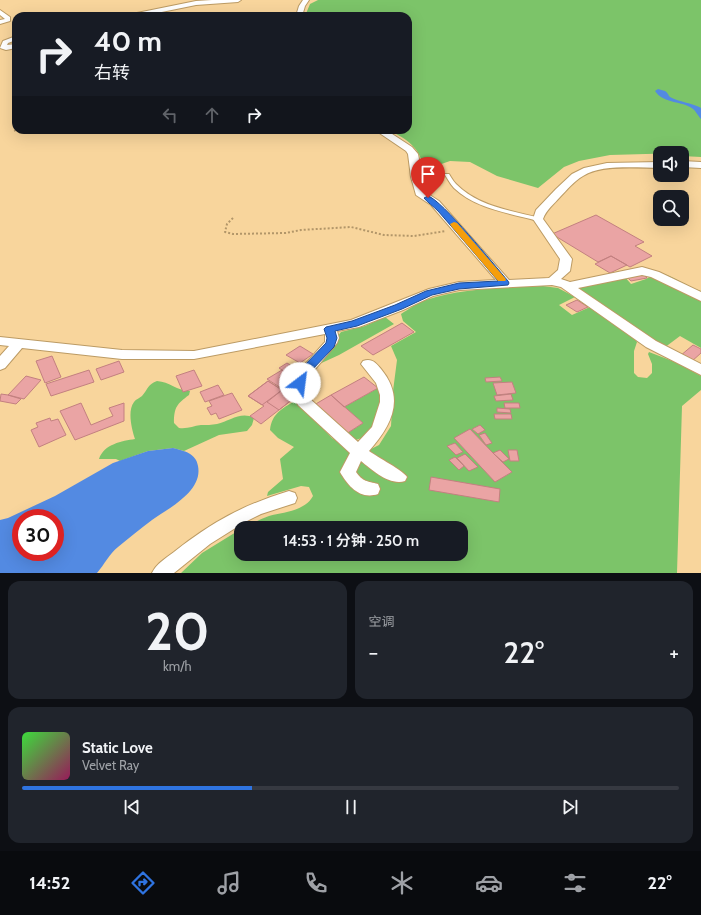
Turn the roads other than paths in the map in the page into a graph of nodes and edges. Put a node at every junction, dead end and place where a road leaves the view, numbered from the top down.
1 (238, 0) edge
2 (306, 0) edge
3 (0, 12) edge
4 (152, 12) edge
5 (300, 12) edge
6 (0, 22) edge
7 (12, 39) edge
8 (12, 47) edge
9 (386, 134) edge
10 (689, 164) edge
11 (653, 165) edge
12 (701, 165) edge
13 (447, 174) dead end
14 (538, 219) junction
15 (552, 281) junction
16 (505, 283) junction
17 (569, 286) junction
18 (701, 296) edge
19 (329, 329) junction
20 (0, 341) edge
21 (19, 344) junction
22 (368, 364) dead end
23 (0, 365) edge
24 (701, 370) edge
25 (359, 450) junction
26 (399, 477) dead end
27 (372, 489) dead end
28 (289, 498) dead end
29 (161, 573) edge

1 - 4 street
2 - 5 street
3 - 6 street
7 - 8 street
9 - 16 street
10 - 12 street
11 - 14 street
13 - 14 lane
14 - 15 street
15 - 16 street
15 - 17 street
16 - 19 street
17 - 18 street
17 - 24 street
19 - 21 street
19 - 25 street
20 - 21 street
21 - 23 street
22 - 25 street
25 - 26 street
25 - 27 street
28 - 29 street

